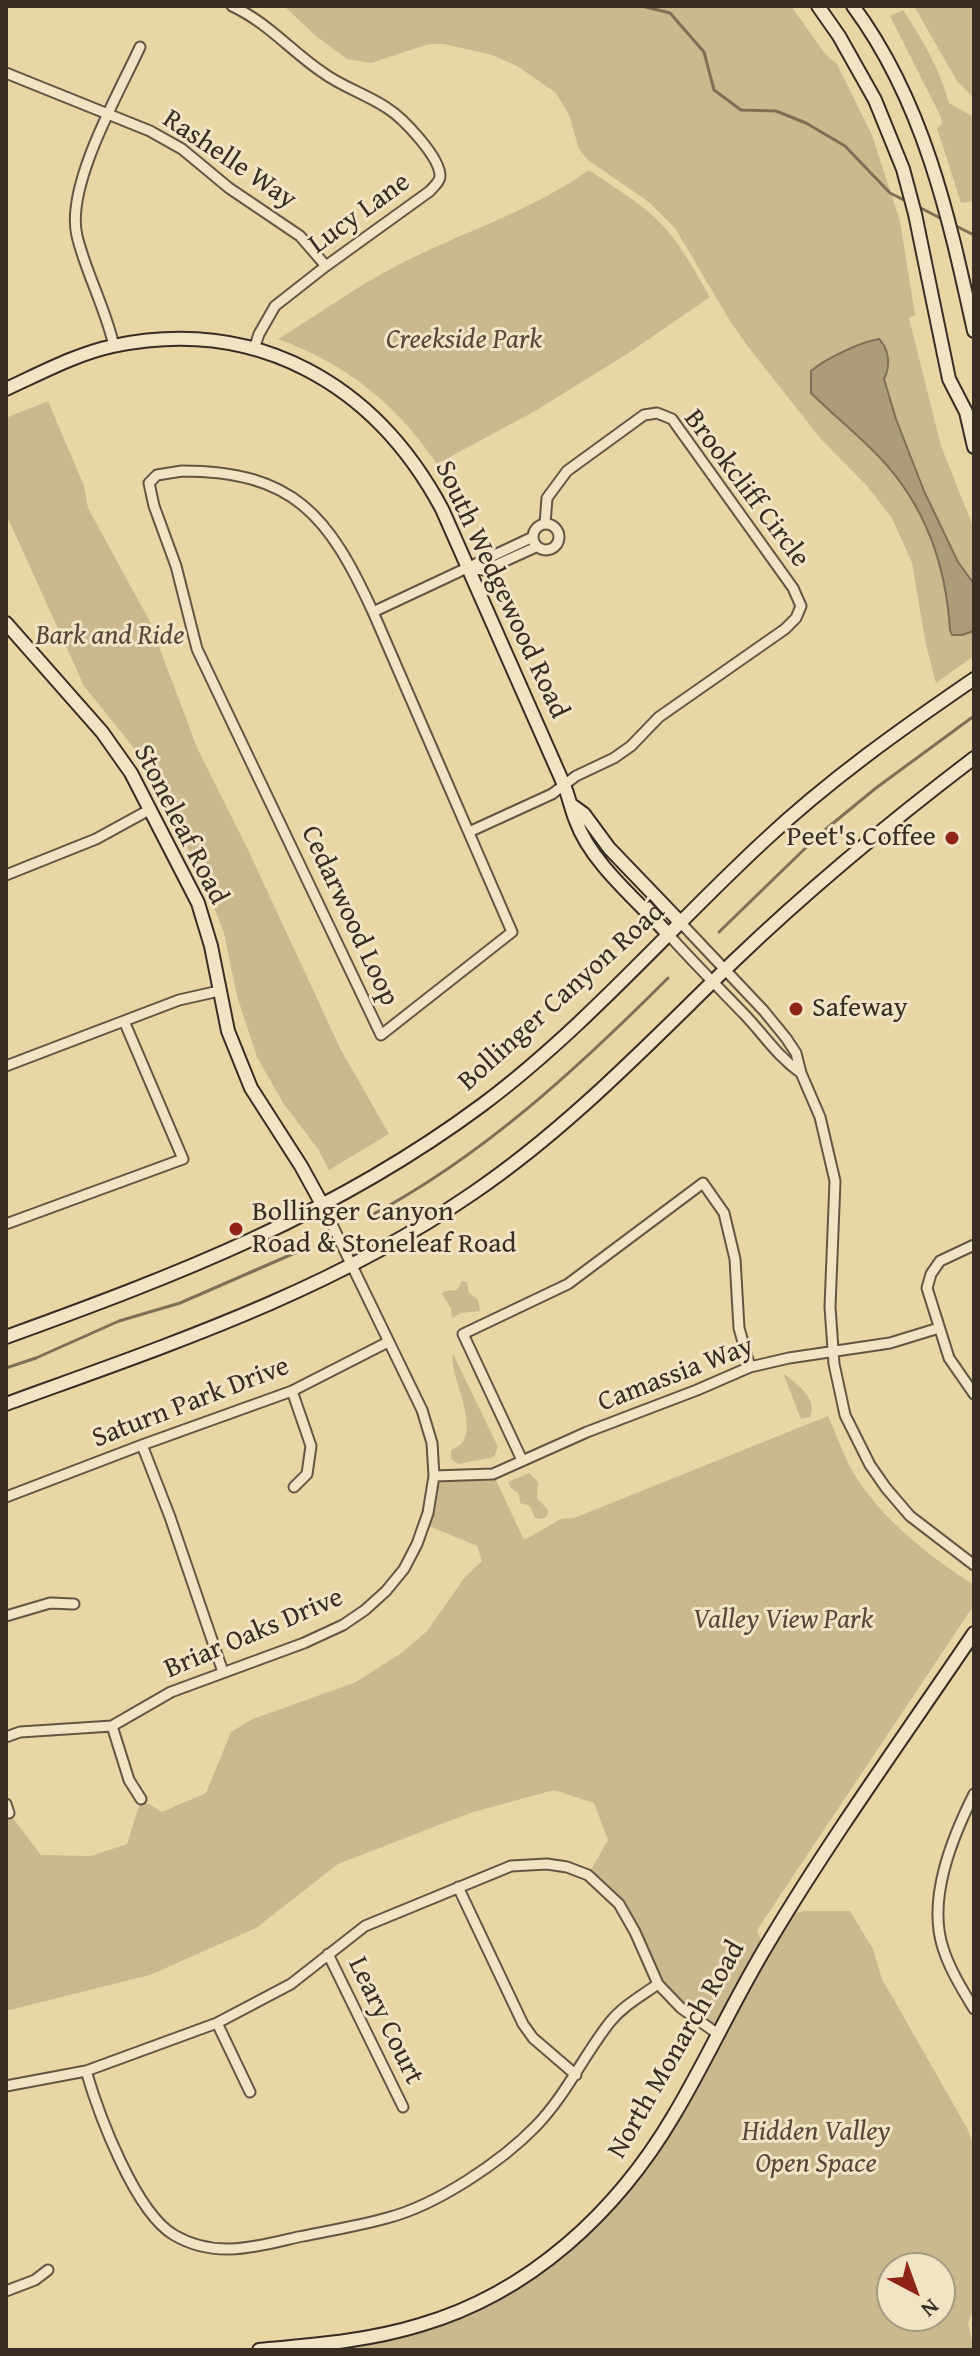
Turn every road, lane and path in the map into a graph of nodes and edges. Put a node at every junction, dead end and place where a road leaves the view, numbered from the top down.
1 (232, 6) edge
2 (818, 6) edge
3 (853, 6) edge
4 (140, 47) dead end
5 (6, 73) edge
6 (109, 115) junction
7 (326, 266) junction
8 (974, 331) edge
9 (114, 346) junction
10 (254, 349) junction
11 (6, 389) edge
12 (974, 447) edge
13 (545, 524) junction
14 (535, 542) junction
15 (469, 569) junction
16 (373, 612) junction
17 (6, 623) edge
18 (974, 679) edge
19 (974, 758) edge
20 (564, 785) junction
21 (573, 806) junction
22 (149, 810) junction
23 (469, 832) junction
24 (6, 875) edge
25 (680, 922) junction
26 (668, 934) junction
27 (724, 971) junction
28 (711, 983) junction
29 (219, 991) junction
30 (124, 1021) junction
31 (6, 1066) edge
32 (801, 1073) junction
33 (323, 1206) junction
34 (6, 1224) edge
35 (974, 1245) edge
36 (351, 1267) junction
37 (939, 1328) junction
38 (6, 1337) edge
39 (388, 1342) junction
40 (833, 1353) junction
41 (750, 1367) junction
42 (292, 1391) junction
43 (974, 1394) edge
44 (6, 1404) edge
45 (142, 1445) junction
46 (522, 1460) junction
47 (434, 1476) junction
48 (294, 1487) dead end
49 (6, 1497) edge
50 (974, 1565) edge
51 (74, 1604) dead end
52 (6, 1616) edge
53 (974, 1633) edge
54 (223, 1672) junction
55 (112, 1726) junction
56 (6, 1737) edge
57 (974, 1794) edge
58 (141, 1799) dead end
59 (458, 1887) junction
60 (328, 1954) junction
61 (658, 1984) junction
62 (974, 2009) edge
63 (217, 2023) junction
64 (718, 2034) junction
65 (86, 2071) junction
66 (576, 2075) junction
67 (6, 2086) edge
68 (250, 2092) dead end
69 (403, 2107) dead end
70 (48, 2270) dead end
71 (6, 2291) edge
72 (288, 2349) edge
73 (259, 2350) edge

1 - 7 street, Lucy Lane
2 - 12 main road
3 - 8 main road
4 - 6 street
5 - 6 street, Rashelle Way
6 - 7 street, Rashelle Way
6 - 9 street
7 - 10 street, Lucy Lane
9 - 10 main road, South Wedgewood Road
9 - 11 main road, South Wedgewood Road
10 - 15 main road, South Wedgewood Road
13 - 14 street
13 - 14 street
13 - 20 street, Brookcliff Circle
14 - 15 street
15 - 16 street
15 - 20 main road, South Wedgewood Road
16 - 23 street, Cedarwood Loop
16 - 23 street, Cedarwood Loop
17 - 22 main road, Stoneleaf Road
18 - 25 main road, Bollinger Canyon Road
19 - 27 main road
20 - 21 main road, South Wedgewood Road
20 - 23 street
21 - 25 main road, South Wedgewood Road
21 - 26 main road, South Wedgewood Road
22 - 24 street
22 - 29 main road, Stoneleaf Road
25 - 26 main road, Bollinger Canyon Road
25 - 27 street
26 - 28 street
26 - 33 main road, Bollinger Canyon Road
27 - 28 main road
27 - 32 street
28 - 32 street
28 - 36 main road
29 - 30 street
29 - 33 main road, Stoneleaf Road
30 - 31 street
30 - 34 street
32 - 40 street
33 - 36 street, Briar Oaks Drive
33 - 38 main road, Bollinger Canyon Road
35 - 37 street
36 - 39 street, Briar Oaks Drive
36 - 44 main road
37 - 40 street, Camassia Way
37 - 43 street
39 - 42 street, Saturn Park Drive
39 - 47 street, Briar Oaks Drive
40 - 41 street, Camassia Way
40 - 50 street
41 - 46 street, Camassia Way
41 - 46 street
42 - 45 street, Saturn Park Drive
42 - 48 street
45 - 49 street, Saturn Park Drive
45 - 54 street
46 - 47 street, Camassia Way
47 - 54 street, Briar Oaks Drive
51 - 52 street
53 - 64 main road, North Monarch Road
54 - 55 street, Briar Oaks Drive
55 - 56 street, Briar Oaks Drive
55 - 58 street
57 - 62 street
59 - 60 street
59 - 61 street
59 - 66 street
60 - 63 street
60 - 69 street, Leary Court
61 - 64 street
61 - 66 street
63 - 65 street
63 - 68 street
64 - 72 main road, North Monarch Road
65 - 66 street
65 - 67 street
70 - 71 street
72 - 73 main road, North Monarch Road

